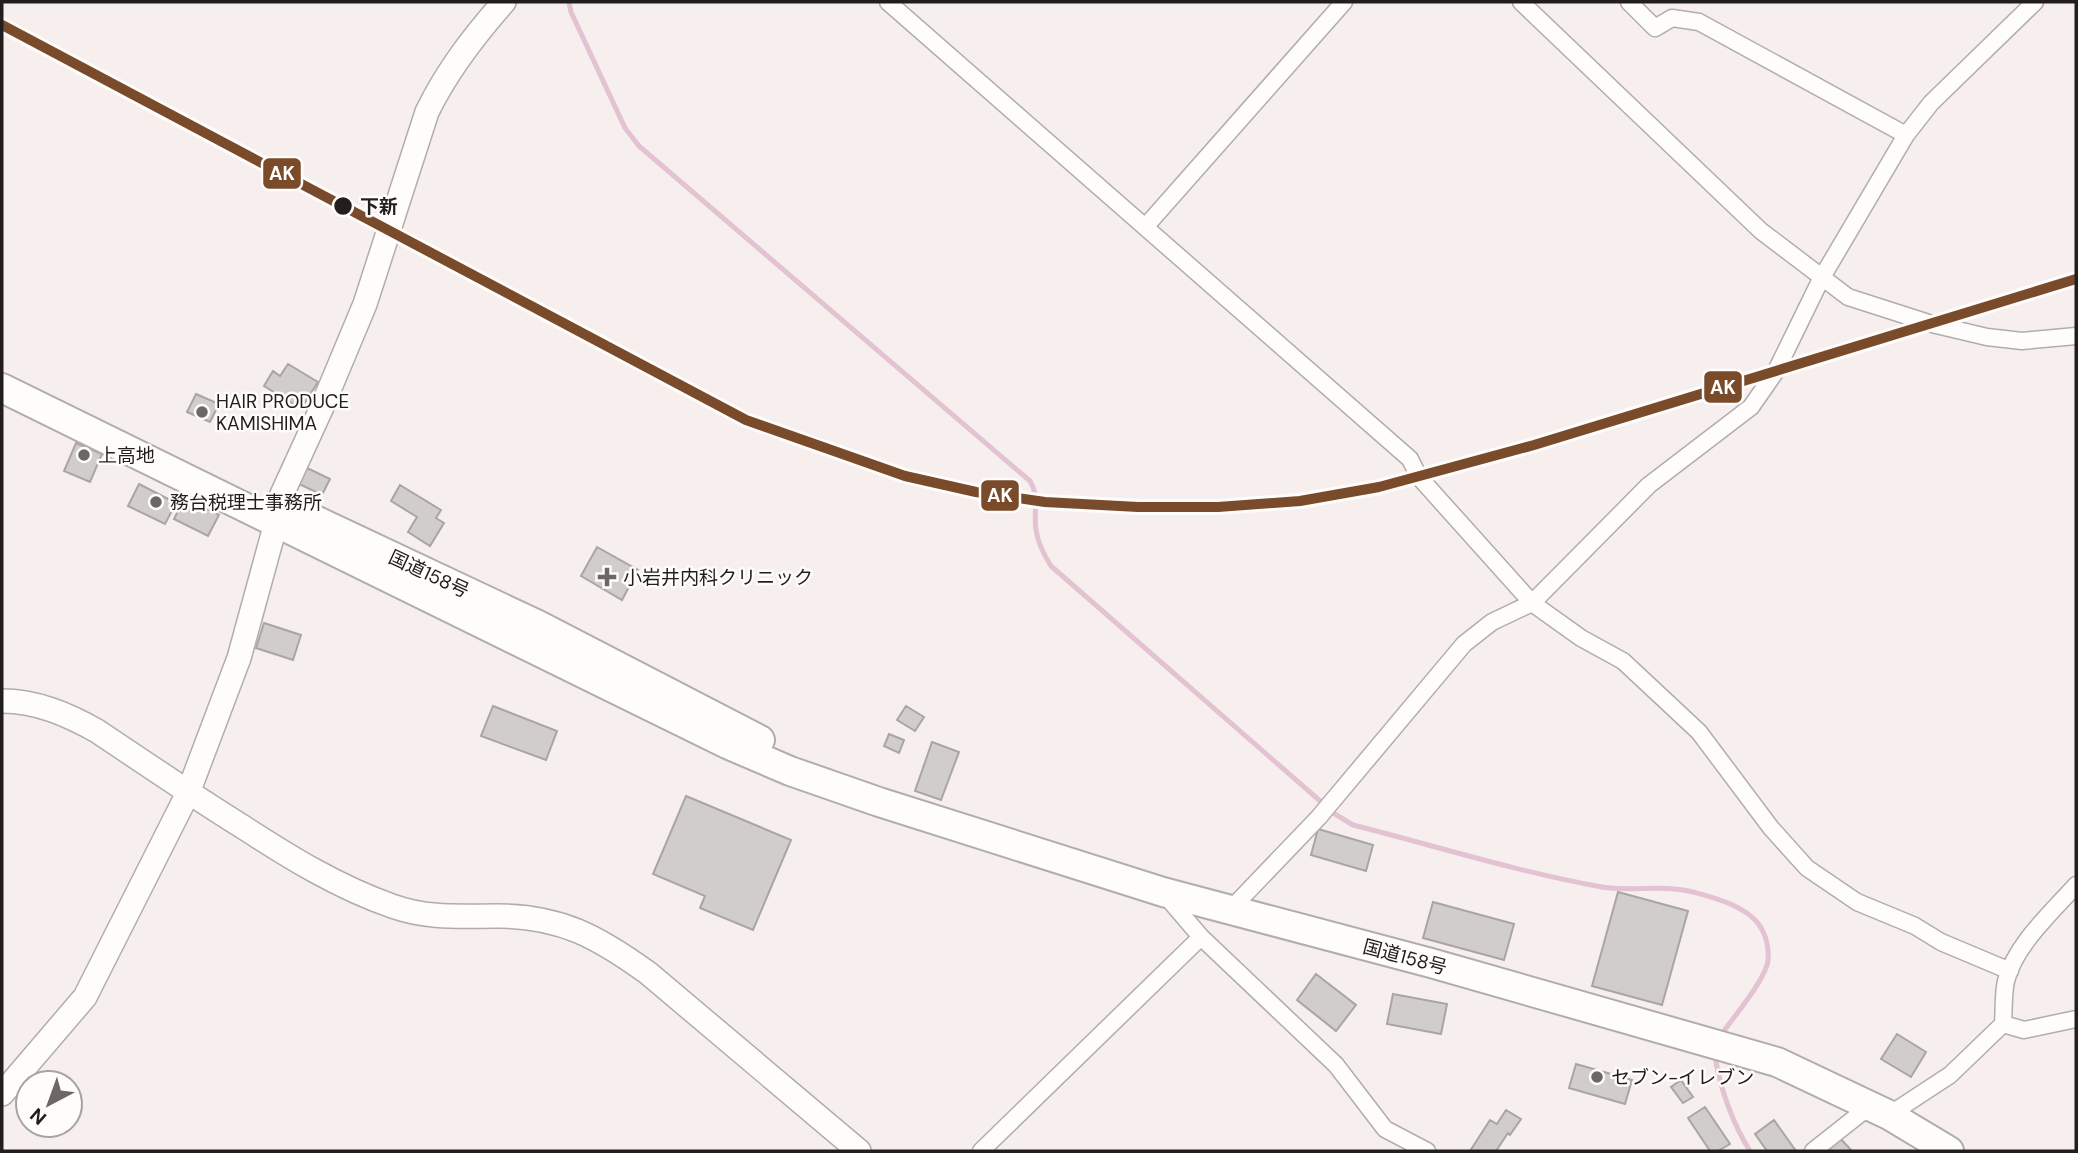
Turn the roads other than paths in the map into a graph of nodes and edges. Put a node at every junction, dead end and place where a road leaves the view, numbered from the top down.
1 (504, 2) edge
2 (888, 2) edge
3 (1344, 2) edge
4 (1521, 2) edge
5 (1629, 2) edge
6 (2035, 2) edge
7 (1906, 135) junction
8 (1146, 226) junction
9 (1821, 279) junction
10 (2076, 336) edge
11 (2, 369) edge
12 (2, 388) edge
13 (277, 513) junction
14 (1532, 603) junction
15 (2, 701) edge
16 (188, 793) junction
17 (2076, 885) edge
18 (1163, 892) junction
19 (1229, 911) junction
20 (1201, 937) junction
21 (2010, 971) junction
22 (2076, 1018) edge
23 (2003, 1024) junction
24 (2, 1094) edge
25 (1880, 1110) junction
26 (859, 1151) edge
27 (981, 1151) edge
28 (1427, 1151) edge
29 (1813, 1151) edge
30 (1949, 1151) edge

1 - 13 street
2 - 8 street
3 - 8 street
4 - 9 street
5 - 7 street
6 - 7 street
7 - 9 street
8 - 14 street
9 - 10 street
9 - 14 street
11 - 13 highway, 国道158号
12 - 13 highway, 国道158号
13 - 16 street
13 - 18 highway, 国道158号
14 - 19 street
14 - 21 street
15 - 16 street
16 - 24 street
16 - 26 street
17 - 21 street
18 - 19 highway, 国道158号
18 - 20 street
19 - 25 highway, 国道158号
20 - 27 street
20 - 28 street
21 - 23 street
22 - 23 street
23 - 25 street
25 - 29 street
25 - 30 highway, 国道158号

